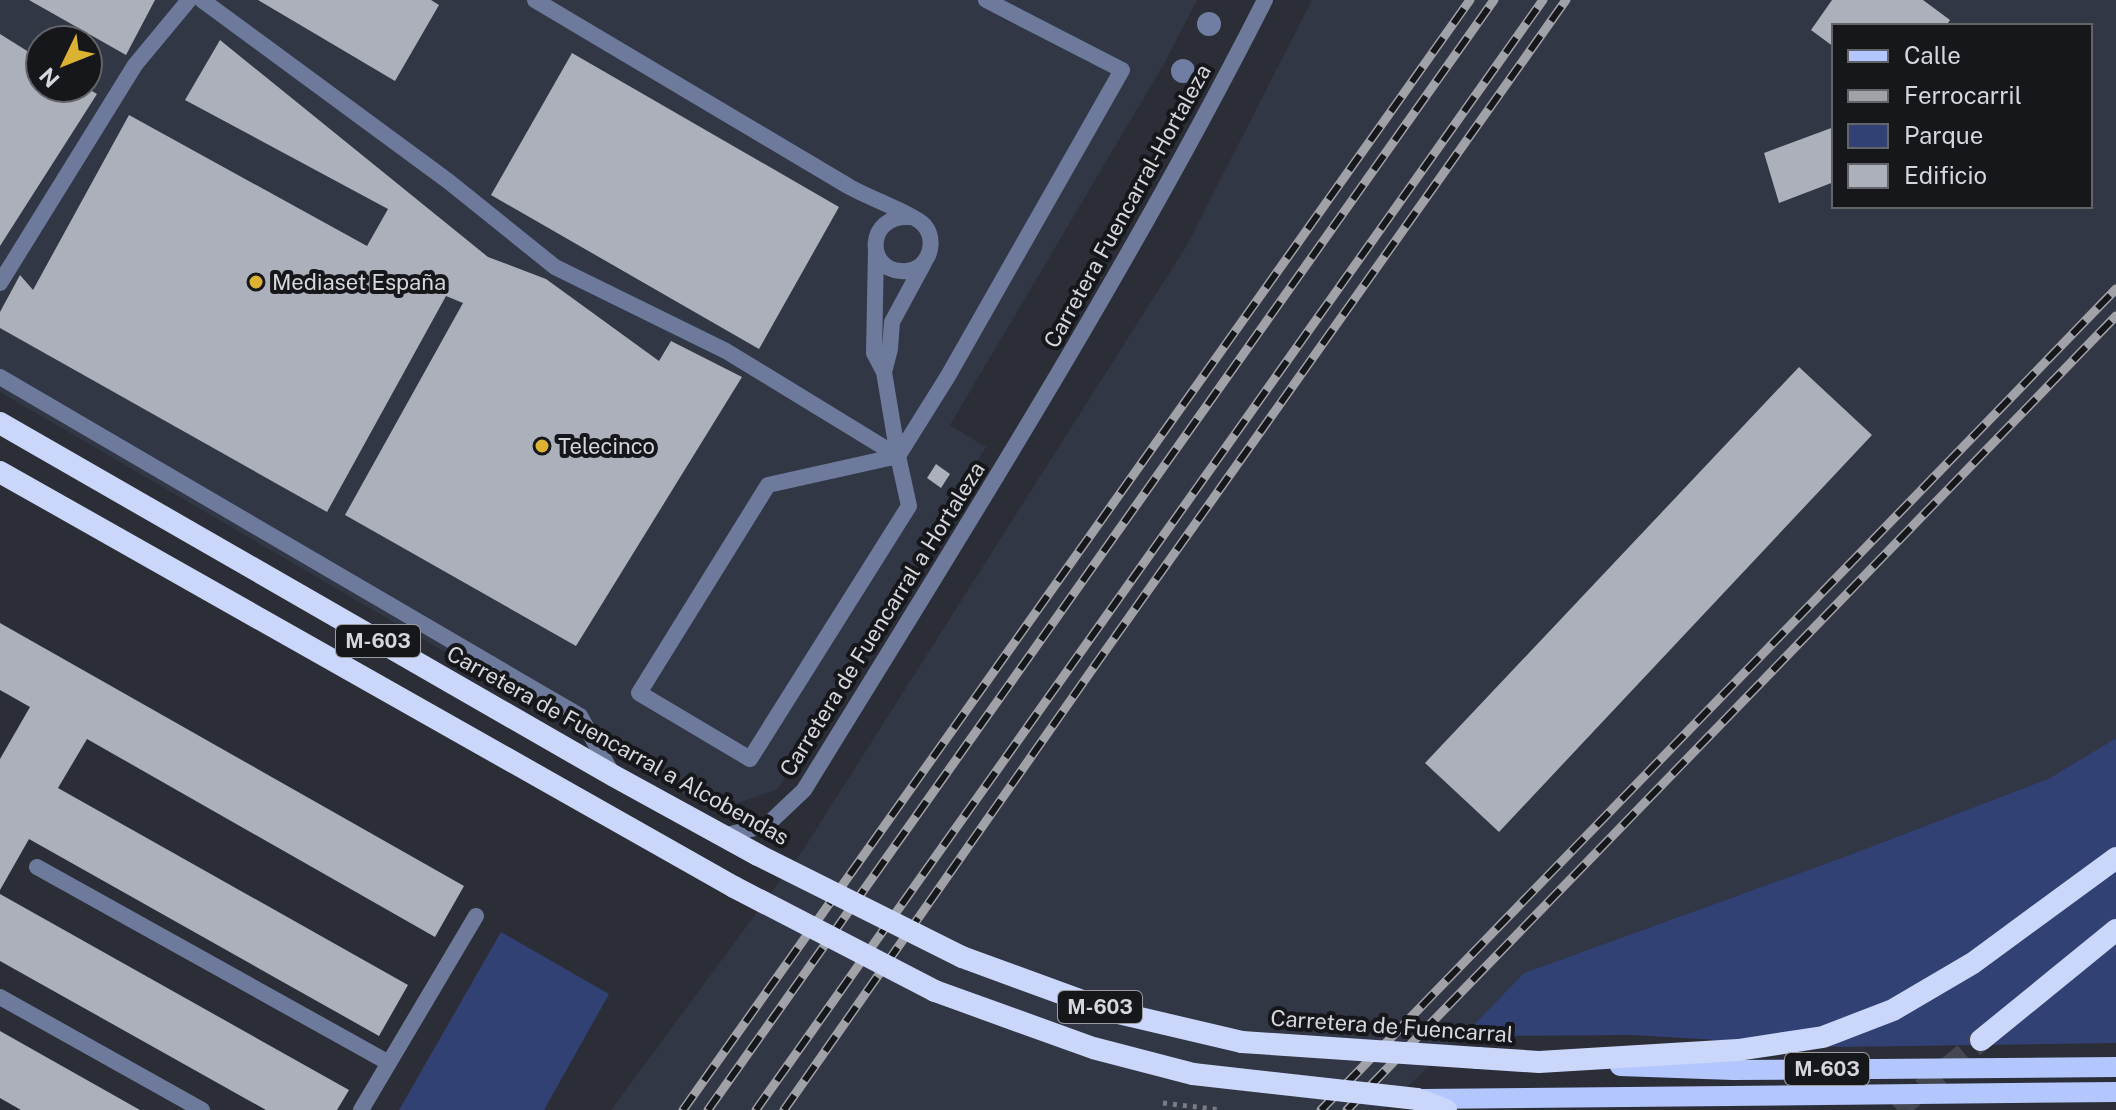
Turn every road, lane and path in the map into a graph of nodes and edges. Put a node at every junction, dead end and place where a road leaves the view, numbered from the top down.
1 (189, 0) edge
2 (202, 0) edge
3 (535, 0) edge
4 (986, 0) edge
5 (1265, 0) edge
6 (860, 193) junction
7 (909, 217) junction
8 (883, 224) junction
9 (876, 250) junction
10 (926, 260) junction
11 (0, 283) edge
12 (884, 372) junction
13 (0, 377) edge
14 (0, 423) edge
15 (1025, 431) joint
16 (898, 456) junction
17 (0, 472) edge
18 (614, 776) junction
19 (723, 836) junction
20 (2116, 858) edge
21 (37, 867) dead end
22 (476, 916) dead end
23 (2116, 930) edge
24 (0, 997) edge
25 (1981, 1040) tunnel mouth
26 (1242, 1042) joint
27 (1539, 1062) junction
28 (389, 1063) junction
29 (2116, 1067) edge
30 (2116, 1092) edge
31 (1417, 1099) junction
32 (1163, 1103) dead end
33 (202, 1110) edge
34 (361, 1110) edge
35 (1220, 1110) edge
36 (1446, 1110) edge

1 - 11 street
2 - 16 street
3 - 6 street
4 - 16 street
5 - 15 street, Carretera Fuencarral-Hortaleza
6 - 7 street
6 - 8 street
7 - 8 street
7 - 10 street
8 - 9 street
9 - 10 street
9 - 12 street
10 - 12 street
12 - 16 street
13 - 18 street
14 - 18 highway, Carretera de Fuencarral a Alcobendas / M-603
15 - 19 street, Carretera de Fuencarral a Hortaleza
16 - 16 street
17 - 31 highway, M-603, bridge
18 - 19 highway, Carretera de Fuencarral a Alcobendas / M-603
19 - 26 highway, Carretera de Fuencarral a Alcobendas / M-603, bridge
20 - 27 highway, Carretera de Fuencarral
21 - 28 street
22 - 28 street
23 - 25 highway
24 - 33 street
26 - 27 highway, Carretera de Fuencarral / M-603, bridge
27 - 29 main road, M-603
28 - 34 street
30 - 31 main road, M-603
31 - 36 highway
32 - 35 path

